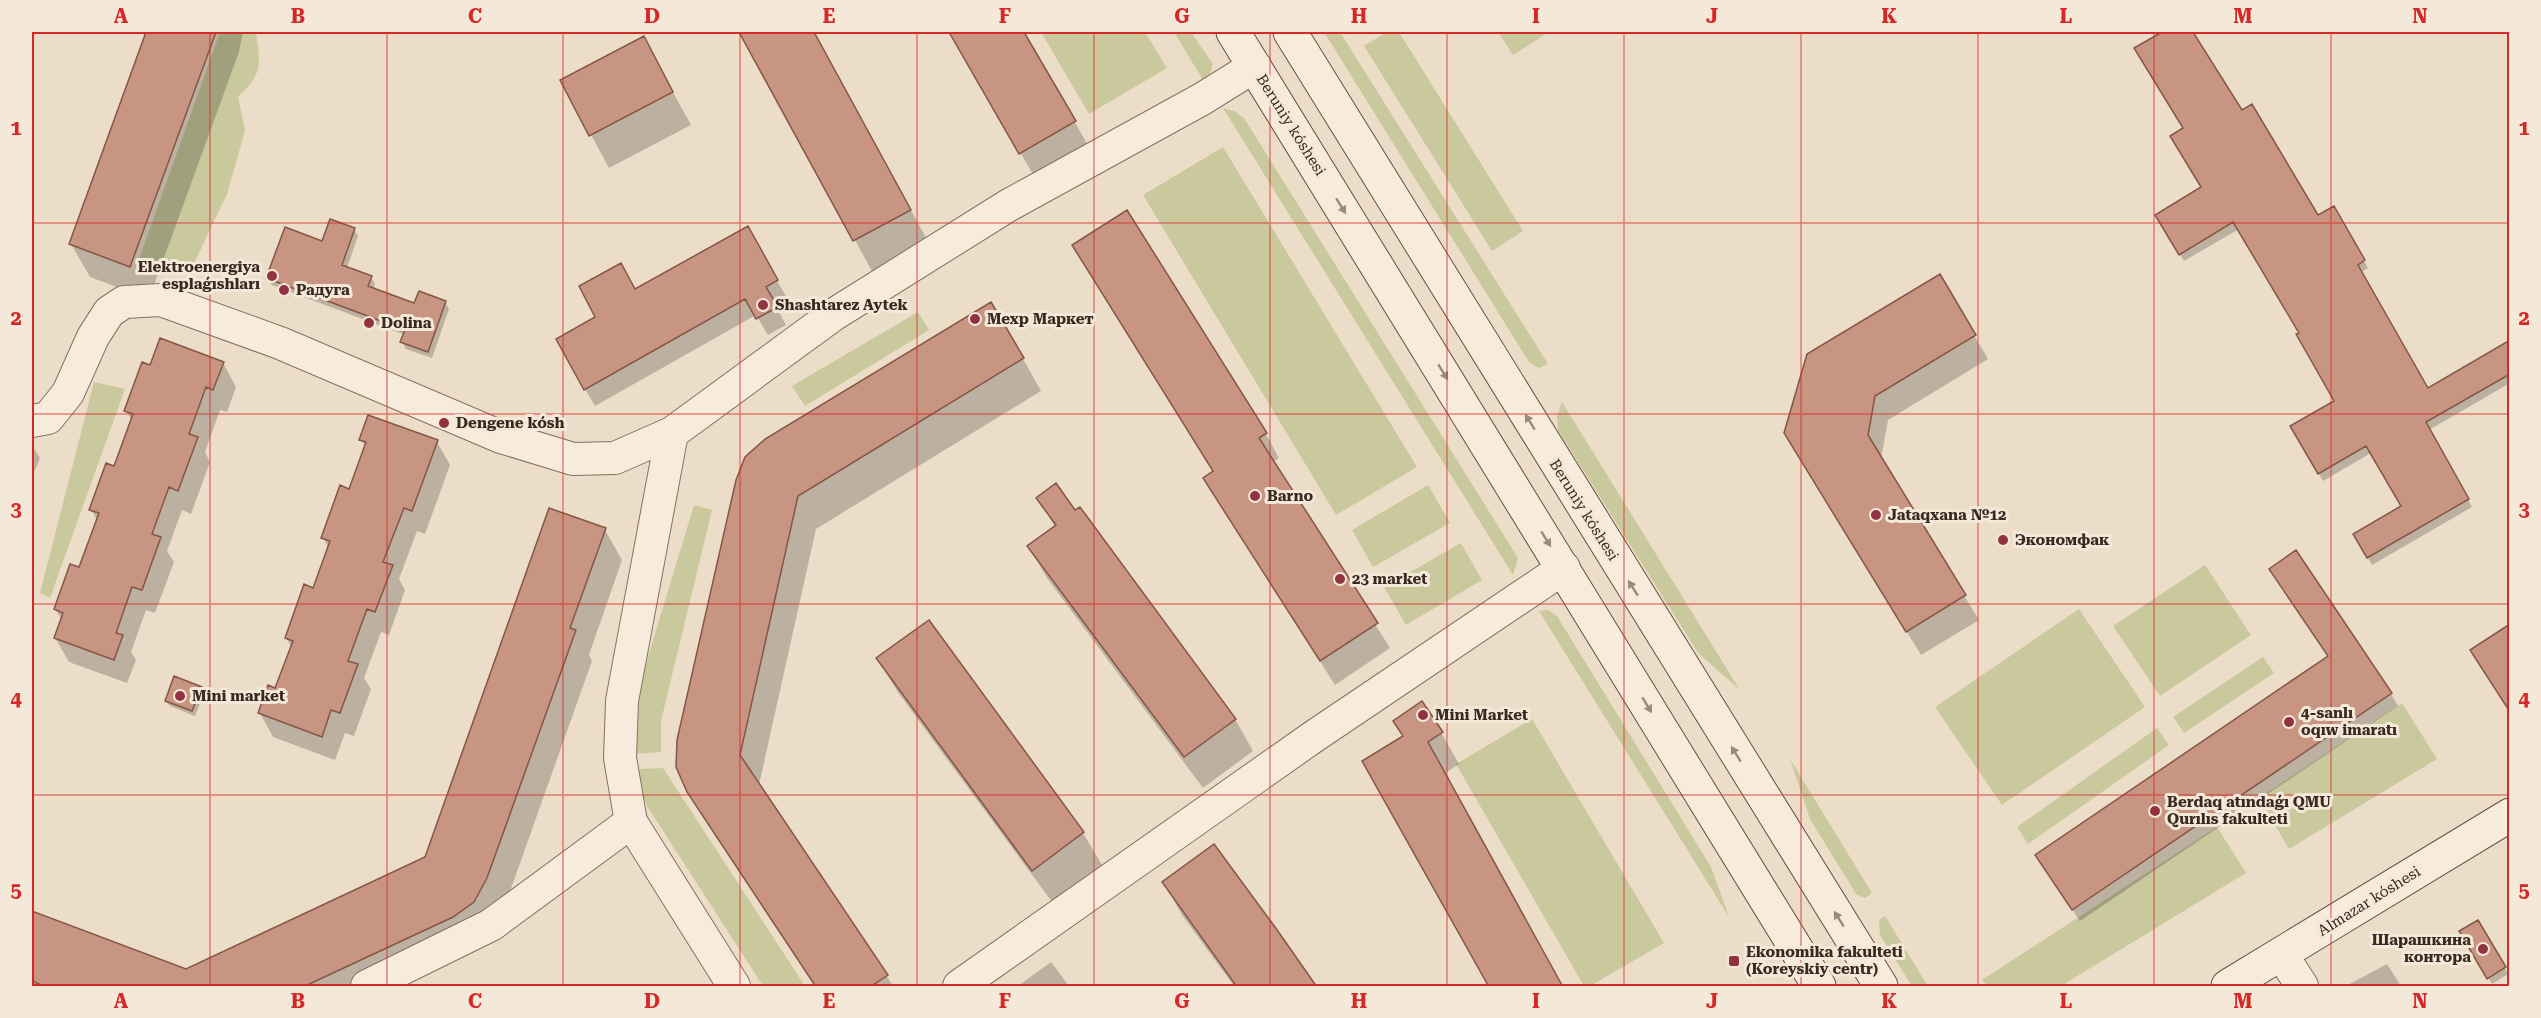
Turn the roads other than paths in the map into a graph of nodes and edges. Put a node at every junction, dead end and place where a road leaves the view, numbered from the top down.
1 (1233, 32) edge
2 (1290, 32) edge
3 (1255, 66) junction
4 (32, 422) edge
5 (672, 433) junction
6 (1564, 568) junction
7 (2510, 815) edge
8 (631, 822) junction
9 (2282, 955) junction
10 (367, 987) edge
11 (734, 987) edge
12 (959, 987) edge
13 (1819, 987) edge
14 (1881, 987) edge
15 (2228, 987) edge
16 (2302, 987) edge

1 - 3 street, Beruniy kóshesi
14 -> 2 street, Beruniy kóshesi
3 - 5 street
3 -> 6 street, Beruniy kóshesi
4 - 5 street
5 - 8 street
6 - 12 street
6 -> 13 street, Beruniy kóshesi
7 - 9 street, Almazar kóshesi
8 - 10 street
8 - 11 street
9 - 15 street, Almazar kóshesi
9 - 16 street

